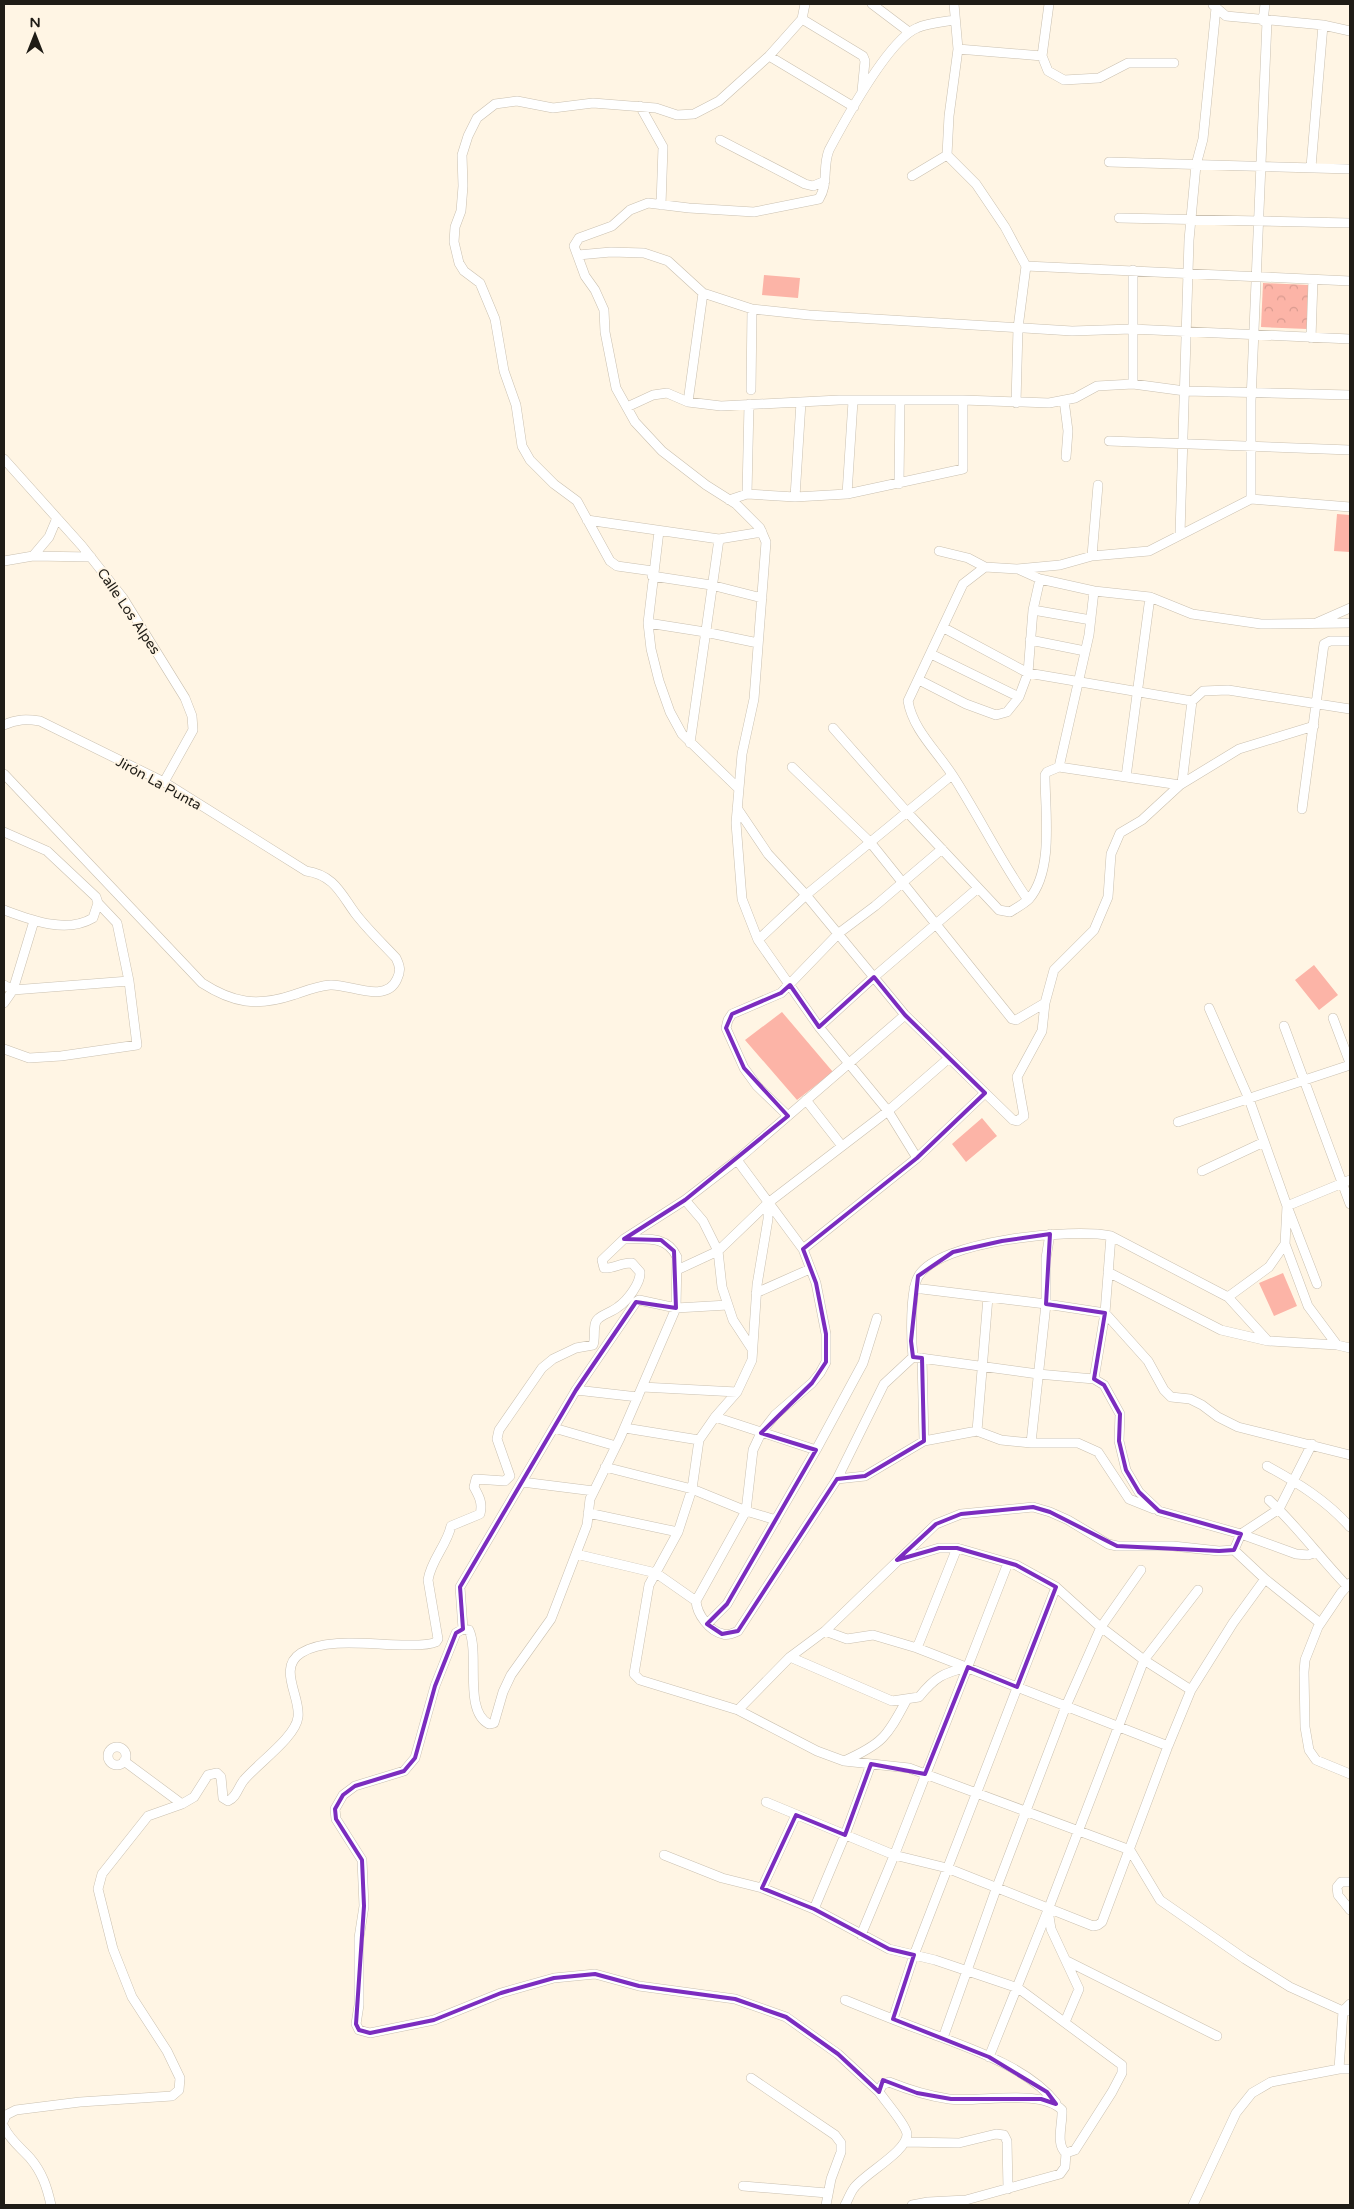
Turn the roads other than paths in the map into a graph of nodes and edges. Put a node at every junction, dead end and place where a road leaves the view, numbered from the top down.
1 (805, 4) edge
2 (872, 4) edge
3 (954, 4) edge
4 (1049, 4) edge
5 (1265, 4) edge
6 (1214, 6) edge
7 (802, 19) junction
8 (955, 20) junction
9 (1265, 21) junction
10 (1323, 25) junction
11 (1350, 30) edge
12 (909, 32) junction
13 (958, 49) junction
14 (769, 56) junction
15 (1042, 56) junction
16 (1174, 63) dead end
17 (862, 92) junction
18 (640, 106) junction
19 (854, 107) junction
20 (720, 140) dead end
21 (947, 155) junction
22 (1109, 162) dead end
23 (1196, 164) junction
24 (1261, 166) junction
25 (1311, 167) junction
26 (1350, 169) edge
27 (912, 176) dead end
28 (826, 181) junction
29 (662, 205) junction
30 (1119, 218) dead end
31 (1191, 220) junction
32 (1258, 222) junction
33 (1350, 223) edge
34 (578, 255) junction
35 (1026, 266) junction
36 (1133, 270) junction
37 (1189, 274) junction
38 (1256, 278) junction
39 (1313, 280) junction
40 (1350, 281) edge
41 (703, 293) junction
42 (752, 309) junction
43 (1018, 328) junction
44 (1132, 329) junction
45 (1186, 332) junction
46 (1254, 336) junction
47 (1311, 338) junction
48 (1350, 339) edge
49 (1133, 384) junction
50 (751, 390) dead end
51 (1184, 391) junction
52 (1252, 393) junction
53 (1350, 395) edge
54 (963, 400) junction
55 (1064, 400) junction
56 (853, 401) junction
57 (900, 401) junction
58 (688, 402) junction
59 (801, 402) junction
60 (1016, 403) junction
61 (749, 404) junction
62 (627, 407) junction
63 (1109, 441) dead end
64 (1183, 444) junction
65 (1251, 446) junction
66 (1350, 450) edge
67 (1066, 457) dead end
68 (4, 460) edge
69 (899, 484) junction
70 (1098, 485) dead end
71 (747, 494) junction
72 (847, 494) junction
73 (795, 497) junction
74 (1251, 499) junction
75 (729, 500) junction
76 (1350, 507) edge
77 (58, 518) junction
78 (587, 520) junction
79 (659, 531) junction
80 (762, 532) junction
81 (1180, 534) junction
82 (719, 539) junction
83 (939, 551) dead end
84 (33, 556) junction
85 (1092, 556) junction
86 (91, 557) junction
87 (4, 561) edge
88 (985, 566) junction
89 (1018, 569) junction
90 (652, 574) junction
91 (1040, 579) junction
92 (711, 585) junction
93 (1094, 591) junction
94 (1150, 597) junction
95 (762, 598) junction
96 (1350, 608) edge
97 (1033, 610) junction
98 (1091, 620) junction
99 (648, 623) junction
100 (1350, 623) edge
101 (1314, 624) junction
102 (944, 628) junction
103 (705, 632) junction
104 (1030, 640) junction
105 (1350, 641) edge
106 (758, 644) junction
107 (1085, 651) junction
108 (931, 654) junction
109 (1028, 672) junction
110 (919, 680) junction
111 (1078, 682) junction
112 (1138, 692) junction
113 (1019, 697) junction
114 (1192, 701) junction
115 (1317, 703) junction
116 (1350, 709) edge
117 (4, 725) edge
118 (1314, 726) junction
119 (833, 728) dead end
120 (690, 743) junction
121 (1059, 767) junction
122 (792, 768) dead end
123 (4, 774) edge
124 (952, 775) junction
125 (1126, 777) junction
126 (164, 782) junction
127 (1181, 784) junction
128 (739, 789) junction
129 (737, 808) junction
130 (1302, 809) dead end
131 (907, 812) junction
132 (4, 832) edge
133 (870, 842) junction
134 (942, 849) junction
135 (901, 882) junction
136 (978, 888) junction
137 (806, 895) junction
138 (1028, 900) junction
139 (98, 903) junction
140 (4, 910) edge
141 (34, 921) junction
142 (936, 923) junction
143 (838, 933) junction
144 (758, 940) junction
145 (874, 977) junction
146 (129, 982) junction
147 (4, 984) edge
148 (790, 985) junction
149 (14, 990) junction
150 (4, 1003) edge
151 (1045, 1003) junction
152 (1209, 1008) dead end
153 (905, 1015) junction
154 (1333, 1018) dead end
155 (1284, 1026) dead end
156 (820, 1027) junction
157 (4, 1048) edge
158 (949, 1058) junction
159 (850, 1064) junction
160 (1350, 1064) edge
161 (1303, 1080) junction
162 (985, 1093) junction
163 (1249, 1099) junction
164 (806, 1100) junction
165 (888, 1112) junction
166 (788, 1116) junction
167 (1178, 1122) dead end
168 (1264, 1142) junction
169 (842, 1146) junction
170 (917, 1158) junction
171 (738, 1160) junction
172 (1202, 1171) dead end
173 (1346, 1181) edge
174 (685, 1200) junction
175 (768, 1203) junction
176 (1350, 1204) edge
177 (1287, 1206) junction
178 (1050, 1234) junction
179 (1111, 1236) junction
180 (624, 1239) junction
181 (1285, 1244) junction
182 (803, 1249) junction
183 (718, 1251) junction
184 (810, 1269) junction
185 (677, 1270) junction
186 (1108, 1272) junction
187 (1317, 1284) dead end
188 (914, 1288) junction
189 (756, 1293) junction
190 (988, 1297) junction
191 (1228, 1297) junction
192 (1046, 1304) junction
193 (728, 1305) junction
194 (676, 1308) junction
195 (1105, 1313) junction
196 (877, 1318) dead end
197 (1268, 1342) junction
198 (1337, 1345) junction
199 (1350, 1348) edge
200 (752, 1349) junction
201 (918, 1357) junction
202 (983, 1367) junction
203 (1038, 1374) junction
204 (1094, 1379) junction
205 (642, 1387) junction
206 (576, 1390) junction
207 (738, 1392) junction
208 (638, 1397) junction
209 (715, 1417) junction
210 (554, 1428) junction
211 (625, 1428) junction
212 (977, 1431) junction
213 (761, 1433) junction
214 (700, 1440) junction
215 (924, 1441) junction
216 (1031, 1443) junction
217 (1312, 1444) junction
218 (616, 1446) junction
219 (816, 1450) junction
220 (1350, 1455) edge
221 (1266, 1466) dead end
222 (605, 1467) junction
223 (837, 1479) junction
224 (1294, 1481) junction
225 (522, 1482) junction
226 (692, 1489) junction
227 (594, 1491) junction
228 (1269, 1500) dead end
229 (1279, 1509) junction
230 (746, 1511) junction
231 (1159, 1511) junction
232 (588, 1513) junction
233 (776, 1520) junction
234 (1350, 1527) edge
235 (678, 1532) junction
236 (1241, 1534) junction
237 (957, 1548) junction
238 (1234, 1550) junction
239 (1317, 1552) junction
240 (576, 1554) junction
241 (898, 1560) junction
242 (1008, 1563) junction
243 (1141, 1570) dead end
244 (656, 1573) junction
245 (1265, 1579) junction
246 (1056, 1587) junction
247 (1347, 1589) edge
248 (1198, 1590) dead end
249 (696, 1601) junction
250 (1320, 1623) junction
251 (707, 1624) junction
252 (1101, 1628) junction
253 (463, 1629) junction
254 (825, 1631) junction
255 (917, 1648) junction
256 (790, 1657) junction
257 (1144, 1660) junction
258 (968, 1667) junction
259 (1017, 1687) junction
260 (1191, 1690) junction
261 (906, 1700) junction
262 (1066, 1706) junction
263 (738, 1710) junction
264 (1118, 1727) junction
265 (1168, 1746) junction
266 (124, 1761) dead end
267 (844, 1761) junction
268 (871, 1764) junction
269 (925, 1774) junction
270 (1350, 1774) edge
271 (976, 1793) junction
272 (766, 1802) dead end
273 (182, 1804) junction
274 (1026, 1811) junction
275 (796, 1815) junction
276 (1079, 1831) junction
277 (845, 1835) junction
278 (1130, 1850) junction
279 (664, 1855) dead end
280 (894, 1855) junction
281 (947, 1868) junction
282 (1350, 1882) edge
283 (997, 1886) junction
284 (762, 1888) junction
285 (814, 1909) junction
286 (1048, 1910) junction
287 (1350, 1910) edge
288 (861, 1935) junction
289 (914, 1955) junction
290 (1067, 1962) junction
291 (966, 1971) junction
292 (1018, 1988) junction
293 (845, 2000) dead end
294 (1350, 2004) edge
295 (1347, 2011) edge
296 (893, 2019) junction
297 (1064, 2022) junction
298 (1217, 2036) dead end
299 (943, 2038) junction
300 (989, 2057) junction
301 (1339, 2069) junction
302 (1350, 2069) edge
303 (751, 2078) dead end
304 (879, 2092) junction
305 (1056, 2104) junction
306 (4, 2120) edge
307 (4, 2127) edge
308 (905, 2142) junction
309 (1066, 2153) junction
310 (743, 2186) dead end
311 (1008, 2189) junction
312 (827, 2193) junction
313 (51, 2205) edge
314 (826, 2205) edge
315 (845, 2205) edge
316 (912, 2205) edge
317 (1194, 2205) edge

1 - 7 street
2 - 12 street
3 - 8 street
4 - 15 street
5 - 9 street
6 - 9 street
6 - 23 street
7 - 14 street
7 - 17 street
8 - 12 street
8 - 13 street
9 - 10 street
9 - 24 street
10 - 11 street
10 - 25 street
12 - 17 street
13 - 15 street
13 - 21 street
14 - 18 street
14 - 19 street
15 - 16 street
17 - 19 street
18 - 29 street
18 - 78 street
19 - 28 street
20 - 28 street
21 - 27 street
21 - 35 street
22 - 23 street
23 - 24 street
23 - 31 street
24 - 25 street
24 - 32 street
25 - 26 street
28 - 29 street
29 - 34 street
30 - 31 street
31 - 32 street
31 - 37 street
32 - 33 street
32 - 38 street
34 - 41 street
34 - 62 street
35 - 36 street
35 - 43 street
36 - 37 street
36 - 44 street
37 - 38 street
37 - 45 street
38 - 39 street
38 - 46 street
39 - 40 street
39 - 47 street
41 - 42 street
41 - 58 street
42 - 43 street
42 - 50 street
43 - 44 street
43 - 60 street
44 - 45 street
44 - 49 street
45 - 46 street
45 - 51 street
46 - 47 street
46 - 52 street
47 - 48 street
49 - 51 street
49 - 55 street
51 - 52 street
51 - 64 street
52 - 53 street
52 - 65 street
54 - 57 street
54 - 60 street
54 - 69 street
55 - 60 street
55 - 67 street
56 - 57 street
56 - 59 street
56 - 72 street
57 - 69 street
58 - 61 street
58 - 62 street
59 - 61 street
59 - 73 street
61 - 71 street
62 - 75 street
63 - 64 street
64 - 65 street
64 - 81 street
65 - 66 street
65 - 74 street
68 - 77 street, Calle Los Alpes
69 - 72 street
70 - 85 street
71 - 73 street
71 - 75 street
72 - 73 street
74 - 76 street
74 - 81 street
75 - 80 street
77 - 84 street
77 - 86 street, Calle Los Alpes
78 - 79 street
78 - 90 street
79 - 82 street
79 - 90 street
80 - 82 street
80 - 95 street
81 - 85 street
82 - 92 street
83 - 88 street
84 - 86 street
84 - 87 street
85 - 89 street
86 - 126 street, Calle Los Alpes
88 - 89 street
88 - 102 street
89 - 91 street
90 - 92 street
90 - 99 street
91 - 93 street
91 - 97 street
92 - 95 street
92 - 103 street
93 - 94 street
93 - 98 street
94 - 101 street
94 - 112 street
95 - 106 street
96 - 101 street
97 - 98 street
97 - 104 street
98 - 107 street
99 - 103 street
99 - 120 street
100 - 101 street
102 - 108 street
102 - 109 street
103 - 106 street
103 - 120 street
104 - 107 street
104 - 109 street
105 - 115 street
106 - 128 street
107 - 111 street
108 - 110 street
108 - 113 street
109 - 111 street
109 - 113 street
110 - 113 street
110 - 124 street
111 - 112 street
111 - 121 street
112 - 114 street
112 - 125 street
114 - 115 street
114 - 127 street
115 - 116 street
115 - 118 street
117 - 126 street, Jirón La Punta
118 - 127 street
118 - 130 street
119 - 131 street
120 - 128 street
121 - 125 street
121 - 138 street
122 - 133 street
123 - 126 street, Jirón La Punta
124 - 131 street
124 - 138 street
125 - 127 street
127 - 151 street
128 - 129 street
129 - 137 street
129 - 144 street
131 - 133 street
131 - 134 street
132 - 139 street
133 - 135 street
133 - 137 street
134 - 135 street
134 - 136 street
135 - 142 street
135 - 143 street
136 - 138 street
136 - 142 street
137 - 143 street
137 - 144 street
139 - 141 street
139 - 146 street
140 - 141 street
141 - 149 street
142 - 145 street
142 - 151 street
143 - 145 street
143 - 148 street
144 - 148 street
145 - 153 street
145 - 156 street
146 - 149 street
146 - 157 street
147 - 149 street
148 - 156 street
148 - 166 street
149 - 150 street
151 - 162 street
152 - 163 street
153 - 158 street
153 - 159 street
154 - 160 street
155 - 161 street
156 - 159 street
158 - 162 street
158 - 165 street
159 - 164 street
159 - 165 street
160 - 161 street
161 - 163 street
161 - 173 street
162 - 170 street
163 - 167 street
163 - 168 street
164 - 166 street
164 - 169 street
165 - 169 street
165 - 170 street
166 - 171 street
168 - 172 street
168 - 177 street
169 - 175 street
170 - 182 street
171 - 174 street
171 - 175 street
173 - 176 street
173 - 177 street
174 - 180 street
174 - 183 street
175 - 182 street
175 - 183 street
175 - 189 street
177 - 181 street
177 - 187 street
178 - 179 street
178 - 188 street
178 - 192 street
179 - 186 street
179 - 191 street
180 - 185 street
180 - 273 street
181 - 191 street
181 - 198 street
182 - 184 street
183 - 185 street
183 - 193 street
184 - 189 street
184 - 213 street
185 - 194 street
186 - 195 street
186 - 197 street
188 - 190 street
188 - 201 street
189 - 200 street
190 - 192 street
190 - 202 street
191 - 197 street
192 - 195 street
192 - 203 street
193 - 194 street
193 - 200 street
194 - 205 street
194 - 206 street
195 - 204 street
195 - 217 street
196 - 219 street
197 - 198 street
198 - 199 street
200 - 207 street
201 - 202 street
201 - 215 street
201 - 223 street
202 - 203 street
202 - 212 street
203 - 204 street
203 - 216 street
204 - 231 street
205 - 207 street
205 - 208 street
206 - 208 street
206 - 210 street
207 - 209 street
208 - 211 street
209 - 213 street
209 - 214 street
210 - 218 street
210 - 225 street
211 - 214 street
211 - 218 street
212 - 215 street
212 - 216 street
213 - 219 street
213 - 230 street
214 - 226 street
215 - 223 street
216 - 231 street
217 - 220 street
217 - 224 street
218 - 222 street
219 - 233 street
221 - 224 street
222 - 226 street
222 - 227 street
223 - 251 street
224 - 229 street
224 - 234 street
225 - 227 street
225 - 253 street
226 - 230 street
226 - 235 street
227 - 232 street
228 - 229 street
229 - 236 street
229 - 239 street
230 - 233 street
230 - 249 street
231 - 236 street
232 - 235 street
232 - 240 street
233 - 251 street
235 - 244 street
236 - 238 street
236 - 239 street
237 - 241 street
237 - 242 street
237 - 255 street
238 - 241 street
238 - 245 street
239 - 247 street
240 - 244 street
240 - 253 street
241 - 254 street
242 - 246 street
242 - 258 street
243 - 252 street
244 - 249 street
244 - 263 street
245 - 250 street
245 - 260 street
246 - 252 street
246 - 259 street
247 - 250 street
248 - 257 street
249 - 251 street
250 - 270 street
252 - 257 street
252 - 262 street
253 - 304 street
254 - 255 street
254 - 256 street
255 - 258 street
256 - 261 street
256 - 263 street
257 - 260 street
257 - 264 street
258 - 259 street
258 - 261 street
258 - 269 street
259 - 262 street
259 - 271 street
260 - 265 street
261 - 267 street
262 - 264 street
262 - 274 street
263 - 267 street
264 - 265 street
264 - 276 street
265 - 278 street
266 - 273 street
267 - 268 street
268 - 269 street
268 - 277 street
269 - 271 street
269 - 280 street
271 - 274 street
271 - 281 street
272 - 275 street
273 - 306 street
274 - 276 street
274 - 283 street
275 - 277 street
275 - 284 street
276 - 278 street
276 - 286 street
277 - 280 street
277 - 285 street
278 - 286 street
278 - 295 street
279 - 284 street
280 - 281 street
280 - 288 street
281 - 283 street
281 - 289 street
282 - 287 street
283 - 286 street
283 - 291 street
284 - 285 street
285 - 288 street
286 - 290 street
286 - 292 street
288 - 289 street
289 - 291 street
289 - 296 street
290 - 297 street
290 - 298 street
291 - 292 street
291 - 299 street
292 - 297 street
292 - 300 street
293 - 296 street
294 - 295 street
295 - 301 street
296 - 299 street
297 - 309 street
299 - 300 street
300 - 305 street
301 - 302 street
301 - 317 street
303 - 312 street
304 - 305 street
304 - 308 street
305 - 309 street
307 - 313 street
308 - 311 street
308 - 315 street
309 - 311 street
310 - 312 street
311 - 316 street
312 - 314 street

